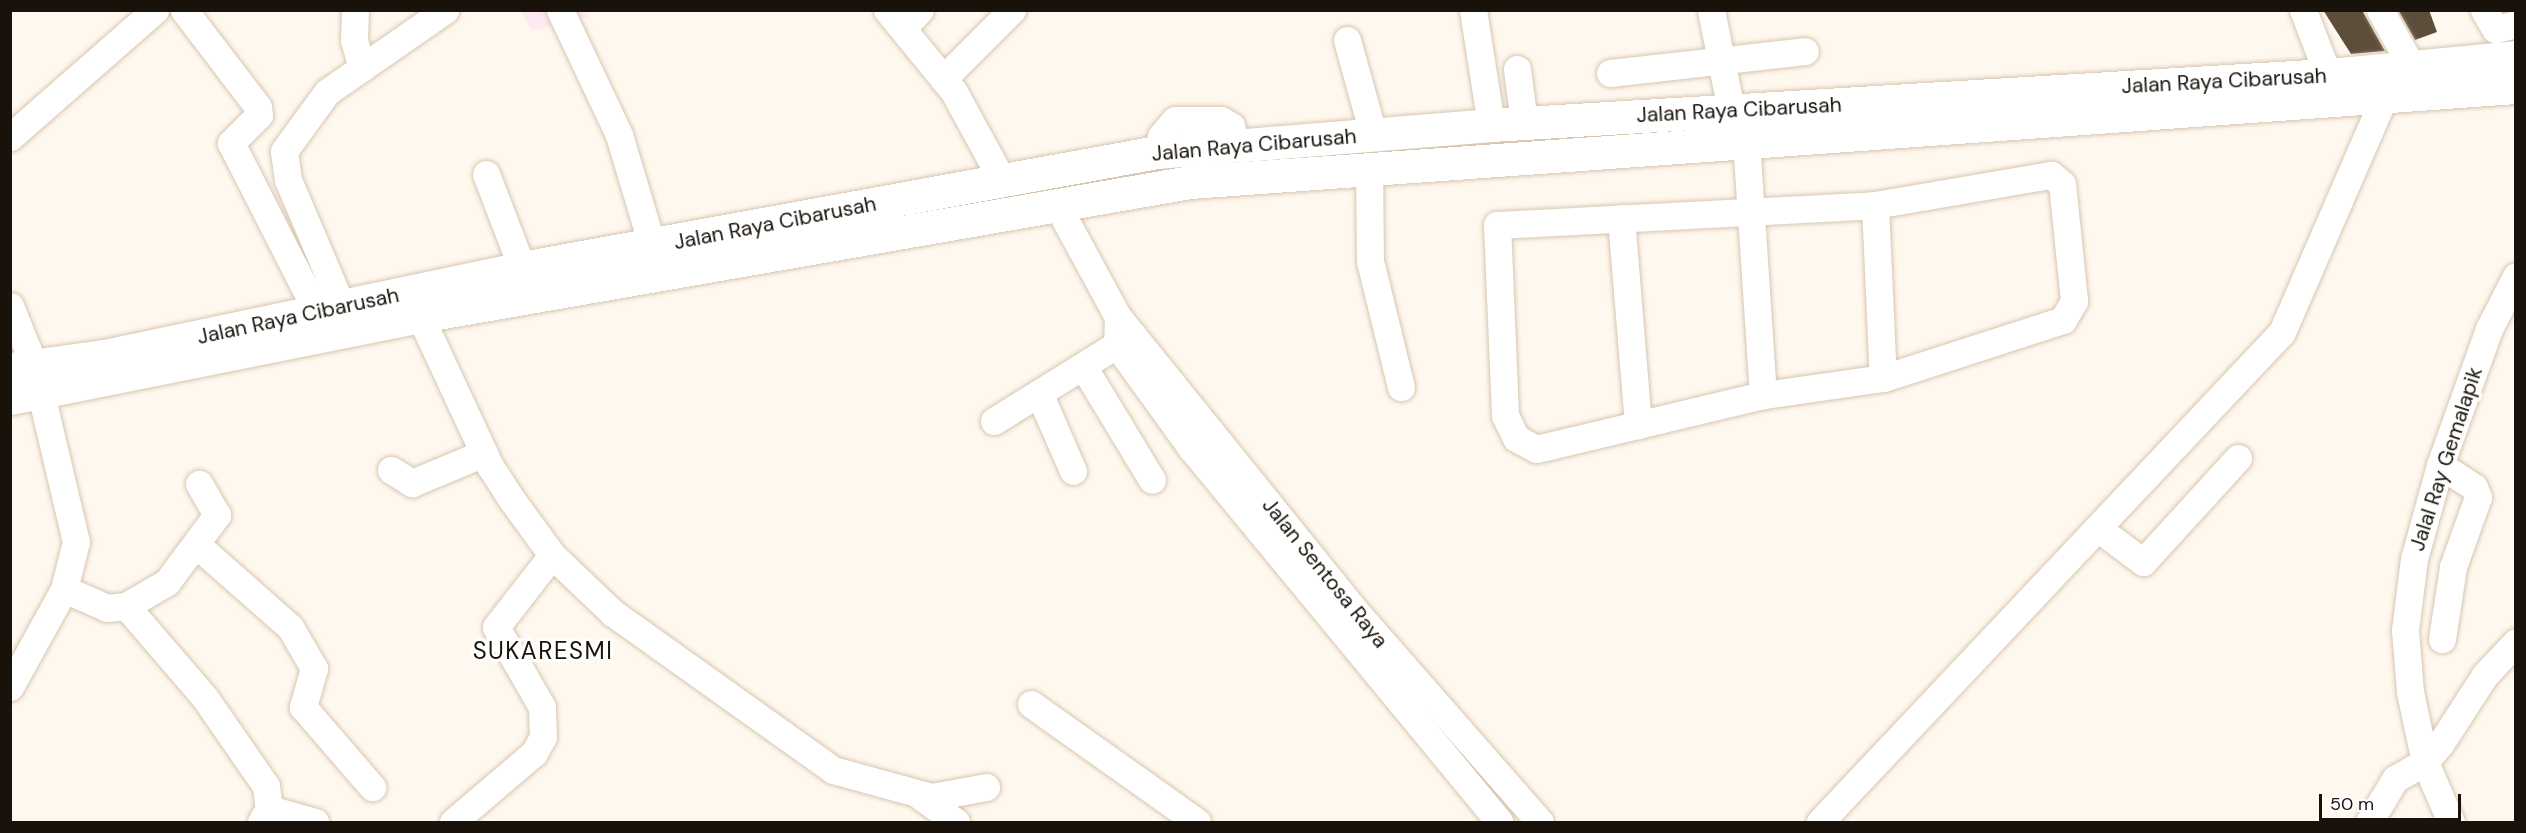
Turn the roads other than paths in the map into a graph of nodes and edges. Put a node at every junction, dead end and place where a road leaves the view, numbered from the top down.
1 (155, 10) edge
2 (184, 10) edge
3 (355, 10) edge
4 (445, 10) edge
5 (560, 10) edge
6 (1012, 10) edge
7 (1473, 10) edge
8 (1711, 10) edge
9 (2302, 10) edge
10 (2380, 10) edge
11 (2484, 10) edge
12 (903, 16) edge
13 (2516, 24) edge
14 (1347, 40) dead end
15 (1805, 51) dead end
16 (2516, 57) edge
17 (1721, 60) junction
18 (2412, 67) junction
19 (362, 68) junction
20 (1517, 69) dead end
21 (1610, 73) dead end
22 (2328, 75) junction
23 (943, 79) junction
24 (2516, 87) edge
25 (2383, 100) junction
26 (1731, 110) junction
27 (1524, 123) junction
28 (1491, 125) junction
29 (1372, 134) junction
30 (10, 137) edge
31 (1746, 140) junction
32 (1369, 166) junction
33 (486, 174) dead end
34 (1002, 180) junction
35 (1056, 203) junction
36 (1875, 205) junction
37 (1753, 211) junction
38 (1621, 218) junction
39 (652, 245) junction
40 (522, 268) junction
41 (2516, 276) edge
42 (10, 306) edge
43 (330, 309) junction
44 (420, 316) junction
45 (1124, 332) junction
46 (1083, 366) junction
47 (1883, 378) junction
48 (24, 382) edge
49 (1401, 387) dead end
50 (1039, 393) junction
51 (1763, 395) junction
52 (994, 421) dead end
53 (1638, 425) junction
54 (484, 453) junction
55 (2238, 458) dead end
56 (2440, 465) junction
57 (391, 470) dead end
58 (1073, 471) dead end
59 (1152, 480) dead end
60 (199, 484) dead end
61 (2099, 529) junction
62 (198, 546) junction
63 (552, 555) junction
64 (64, 589) junction
65 (126, 606) junction
66 (2442, 639) dead end
67 (2516, 642) edge
68 (10, 687) edge
69 (1031, 704) dead end
70 (2425, 762) junction
71 (372, 787) dead end
72 (986, 787) dead end
73 (919, 795) junction
74 (1517, 801) junction
75 (265, 816) edge
76 (315, 822) edge
77 (453, 822) edge
78 (956, 822) edge
79 (1197, 822) edge
80 (1498, 822) edge
81 (1539, 822) edge
82 (1820, 822) edge
83 (2369, 822) edge
84 (2451, 822) edge

1 - 30 street
2 - 43 street
3 - 19 street
4 - 19 street
5 - 39 street
6 - 23 street
7 - 28 street
8 - 17 street
9 - 22 street
10 - 18 street
11 - 13 street
12 - 23 street
14 - 29 street
15 - 17 street
16 - 18 main road, Jalan Raya Cibarusah
17 - 21 street
17 - 26 street
18 - 22 main road, Jalan Raya Cibarusah
19 - 43 street
20 - 27 street
22 - 26 main road, Jalan Raya Cibarusah
23 - 34 street
24 - 25 main road, Jalan Raya Cibarusah
25 - 31 main road, Jalan Raya Cibarusah
25 - 61 street
26 - 27 main road, Jalan Raya Cibarusah
27 - 28 main road, Jalan Raya Cibarusah
28 - 29 main road, Jalan Raya Cibarusah
29 - 34 main road, Jalan Raya Cibarusah
31 - 32 main road, Jalan Raya Cibarusah
31 - 37 street
32 - 35 main road, Jalan Raya Cibarusah
32 - 49 street
33 - 40 street
34 - 39 main road, Jalan Raya Cibarusah
35 - 44 main road, Jalan Raya Cibarusah
35 - 45 street, Jalan Sentosa Raya
36 - 37 street
36 - 47 street
36 - 47 street
37 - 38 street
37 - 51 street
38 - 53 street
38 - 53 street
39 - 40 main road, Jalan Raya Cibarusah
40 - 43 main road, Jalan Raya Cibarusah
41 - 56 street, Jalal Ray Gemalapik
42 - 48 street
43 - 48 main road, Jalan Raya Cibarusah
44 - 48 main road, Jalan Raya Cibarusah
44 - 54 street
45 - 46 street
45 - 74 street, Jalan Sentosa Raya
45 - 80 street, Jalan Sentosa Raya
46 - 50 street
46 - 59 street
47 - 51 street
48 - 64 street
50 - 52 street
50 - 58 street
51 - 53 street
54 - 57 street
54 - 63 street
55 - 61 street
56 - 66 street
56 - 70 street, Jalal Ray Gemalapik
60 - 62 street
61 - 82 street
62 - 65 street
62 - 71 street
63 - 73 street
63 - 77 street
64 - 65 street
64 - 68 street
65 - 75 street
67 - 70 street
69 - 79 street
70 - 83 street
70 - 84 street, Jalal Ray Gemalapik
72 - 73 street
73 - 78 street
74 - 80 street
74 - 81 street, Jalan Sentosa Raya
75 - 76 street

